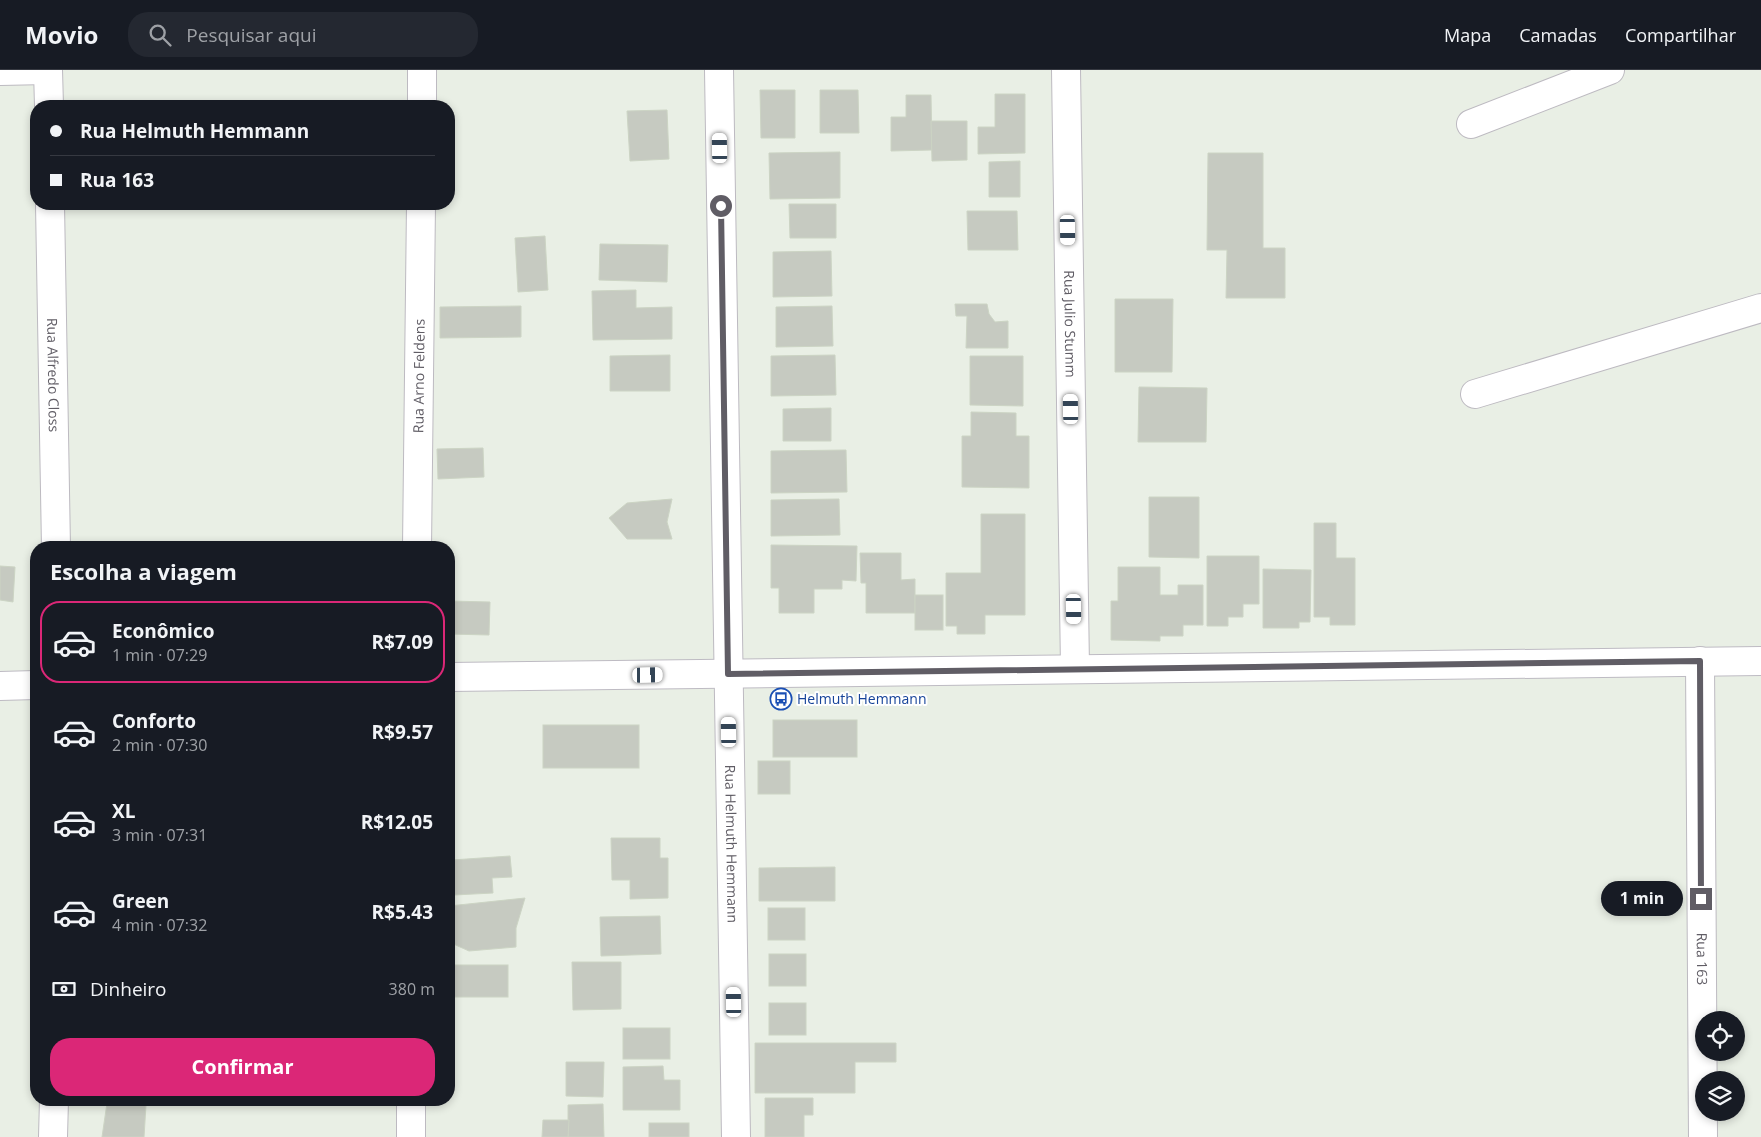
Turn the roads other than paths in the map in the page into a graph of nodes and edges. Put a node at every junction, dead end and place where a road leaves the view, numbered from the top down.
1 (48, 70) edge
2 (422, 70) edge
3 (719, 70) edge
4 (1066, 70) edge
5 (1610, 70) edge
6 (0, 71) edge
7 (49, 100) edge
8 (422, 100) edge
9 (1471, 124) dead end
10 (50, 210) edge
11 (421, 210) edge
12 (1761, 308) edge
13 (1475, 394) dead end
14 (56, 541) edge
15 (417, 541) edge
16 (1700, 661) junction
17 (1761, 661) edge
18 (1075, 668) junction
19 (728, 674) junction
20 (455, 677) edge
21 (30, 685) edge
22 (0, 686) edge
23 (54, 1106) edge
24 (411, 1106) edge
25 (53, 1137) edge
26 (410, 1137) edge
27 (736, 1137) edge
28 (1703, 1137) edge

1 - 6 street
1 - 7 street
2 - 8 street
3 - 19 street, Rua Helmuth Hemmann
4 - 18 street, Rua Julio Stumm
5 - 9 street
10 - 14 street, Rua Alfredo Closs
11 - 15 street, Rua Arno Feldens
12 - 13 street
16 - 17 street
16 - 18 street
16 - 28 street, Rua 163
18 - 19 street
19 - 20 street
19 - 27 street, Rua Helmuth Hemmann
21 - 22 street
23 - 25 street
24 - 26 street

